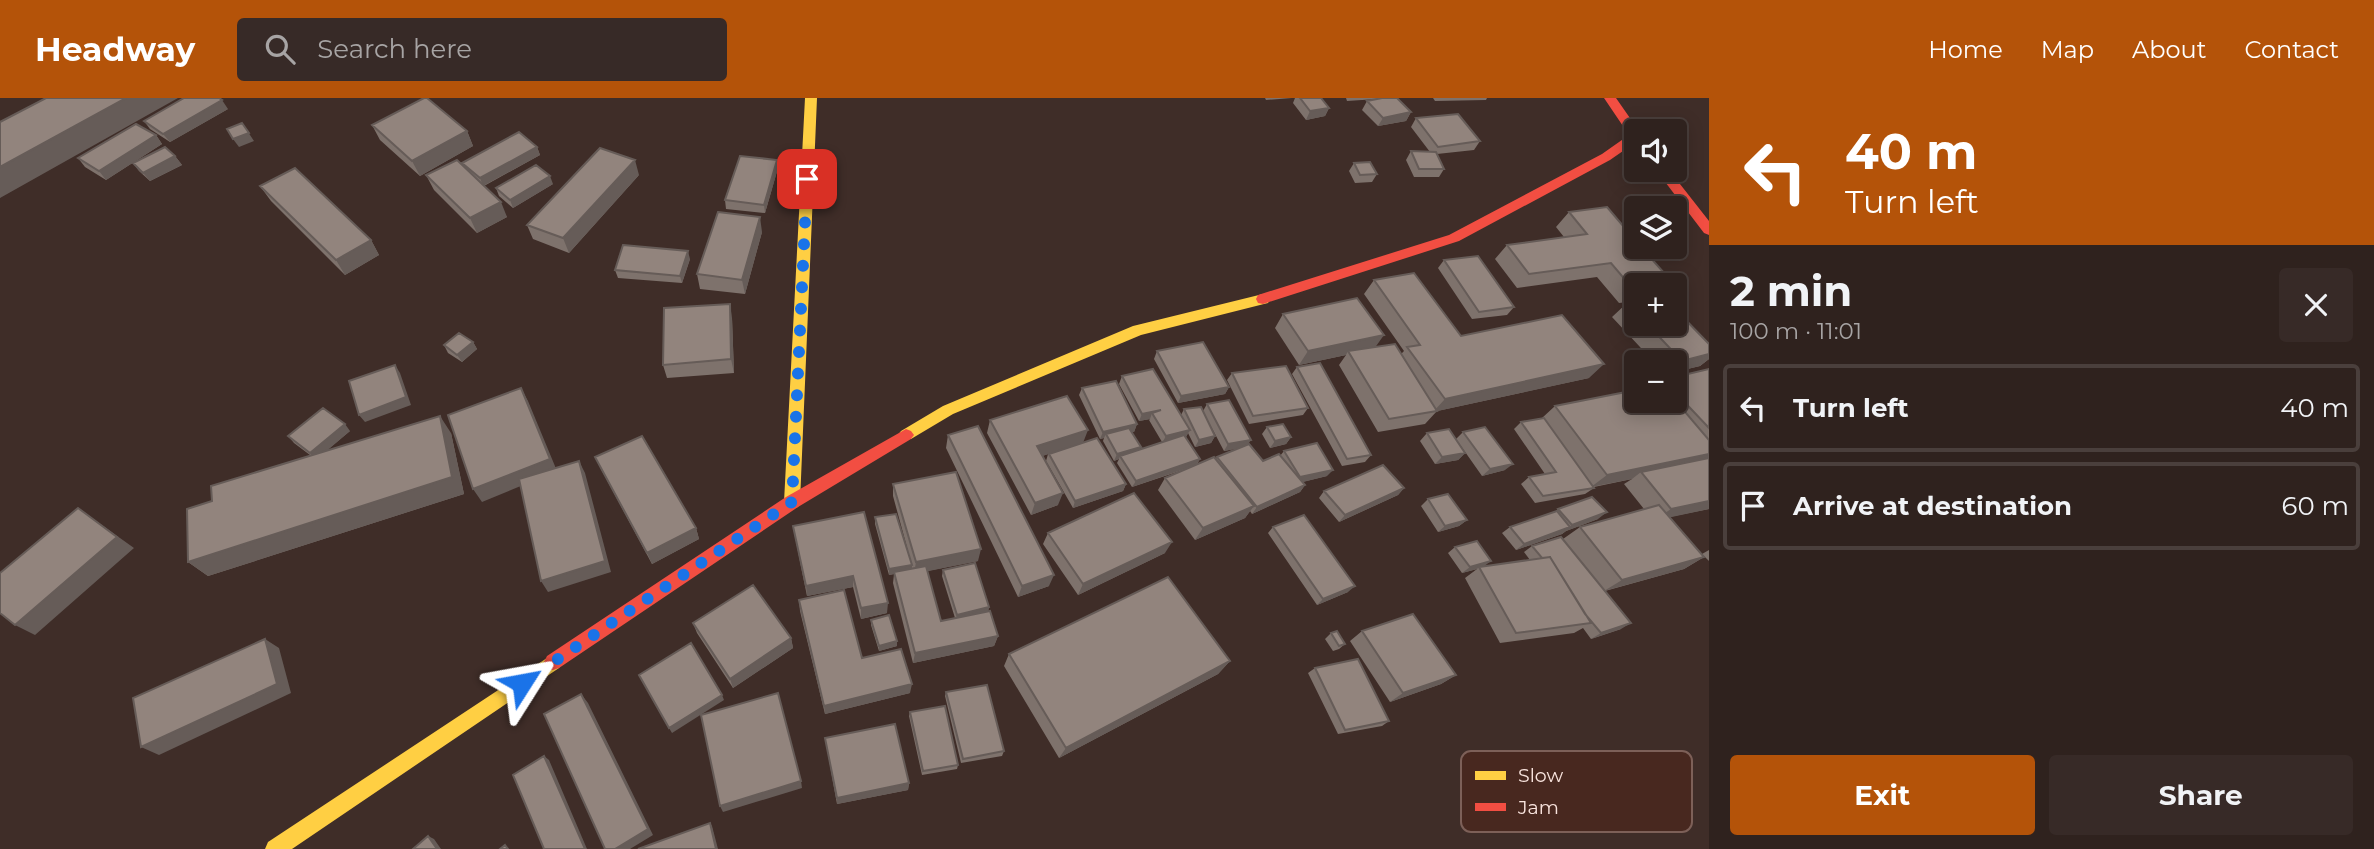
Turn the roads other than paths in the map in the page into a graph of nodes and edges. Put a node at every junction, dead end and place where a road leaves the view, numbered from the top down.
1 (811, 98) edge
2 (1610, 98) edge
3 (1624, 119) edge
4 (1624, 144) edge
5 (1671, 182) edge
6 (1709, 230) edge
7 (792, 502) junction
8 (275, 849) edge

1 - 7 street
2 - 3 street
4 - 7 street
5 - 6 street
7 - 8 street

